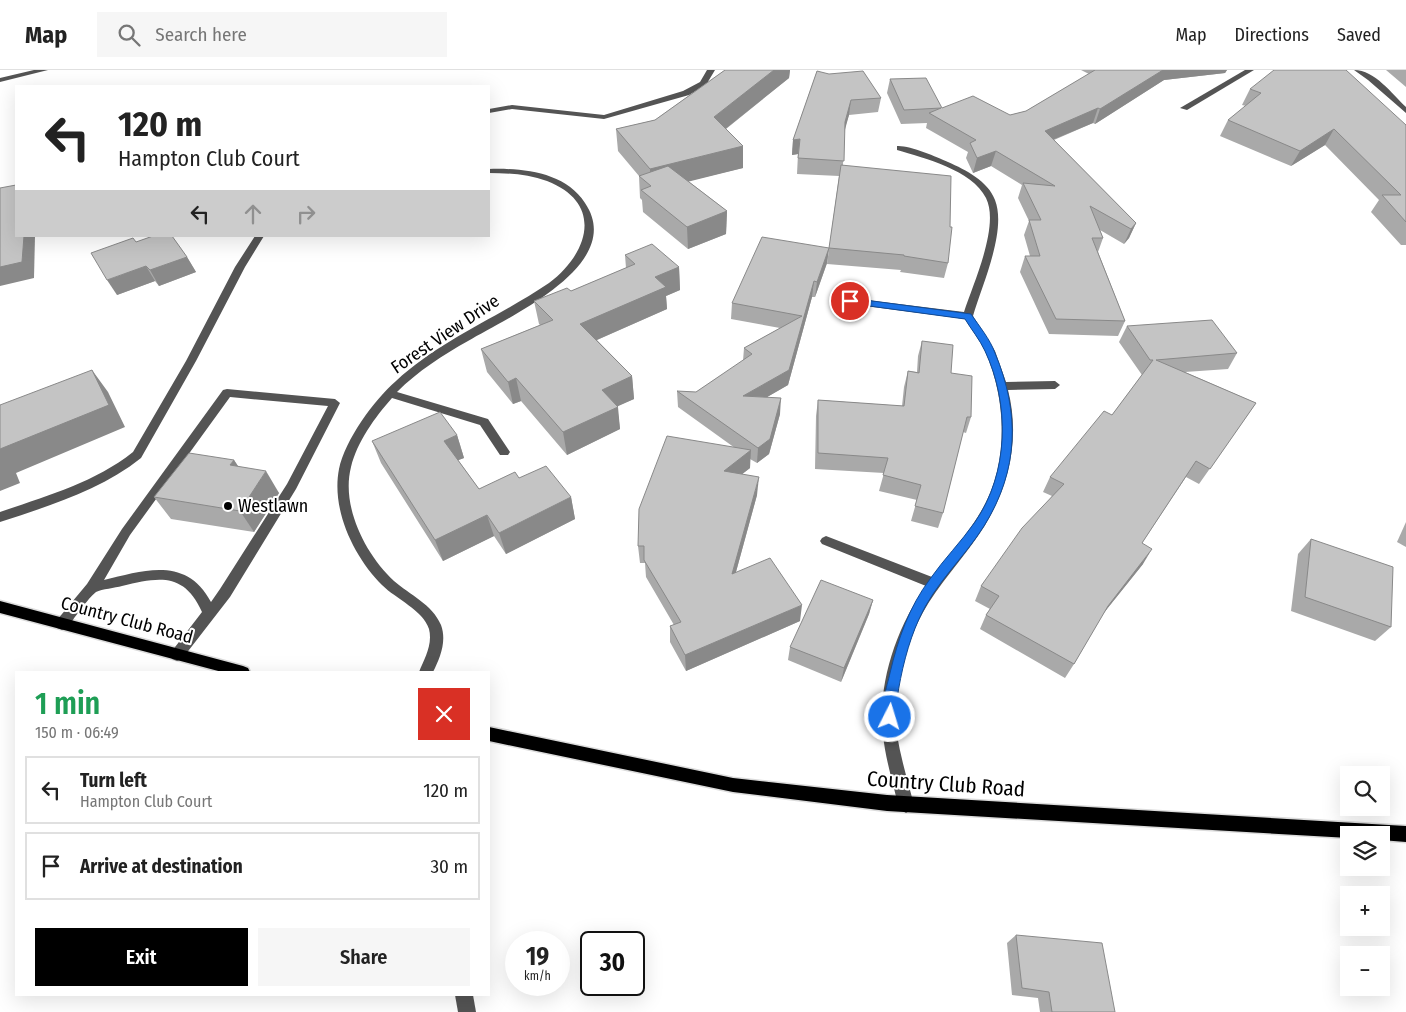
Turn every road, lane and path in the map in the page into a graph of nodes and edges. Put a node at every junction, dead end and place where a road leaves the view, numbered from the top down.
1 (44, 70) edge
2 (710, 70) edge
3 (1250, 70) edge
4 (1358, 70) edge
5 (0, 80) edge
6 (1184, 108) dead end
7 (490, 111) edge
8 (1406, 111) edge
9 (900, 148) dead end
10 (490, 171) edge
11 (259, 237) edge
12 (850, 301) dead end
13 (968, 316) junction
14 (1055, 385) dead end
15 (1002, 386) junction
16 (391, 394) junction
17 (504, 452) dead end
18 (0, 517) edge
19 (826, 541) dead end
20 (933, 583) junction
21 (92, 588) junction
22 (0, 607) edge
23 (209, 612) junction
24 (62, 624) junction
25 (177, 655) junction
26 (239, 671) edge
27 (426, 671) edge
28 (490, 734) edge
29 (906, 805) junction
30 (1406, 834) edge
31 (464, 996) edge
32 (467, 1012) edge

1 - 5 street
2 - 7 street
3 - 6 street
4 - 8 street
9 - 13 street
10 - 16 street, Forest View Drive
11 - 18 street
12 - 13 street
13 - 15 street
14 - 15 street
15 - 20 street
16 - 17 street
16 - 27 street, Forest View Drive
19 - 20 street
20 - 29 street
21 - 23 street
21 - 23 street
21 - 24 street
22 - 24 main road, Country Club Road
23 - 25 street
24 - 25 main road, Country Club Road
25 - 26 main road, Country Club Road
28 - 29 main road, Country Club Road
29 - 30 main road, Country Club Road
31 - 32 street

